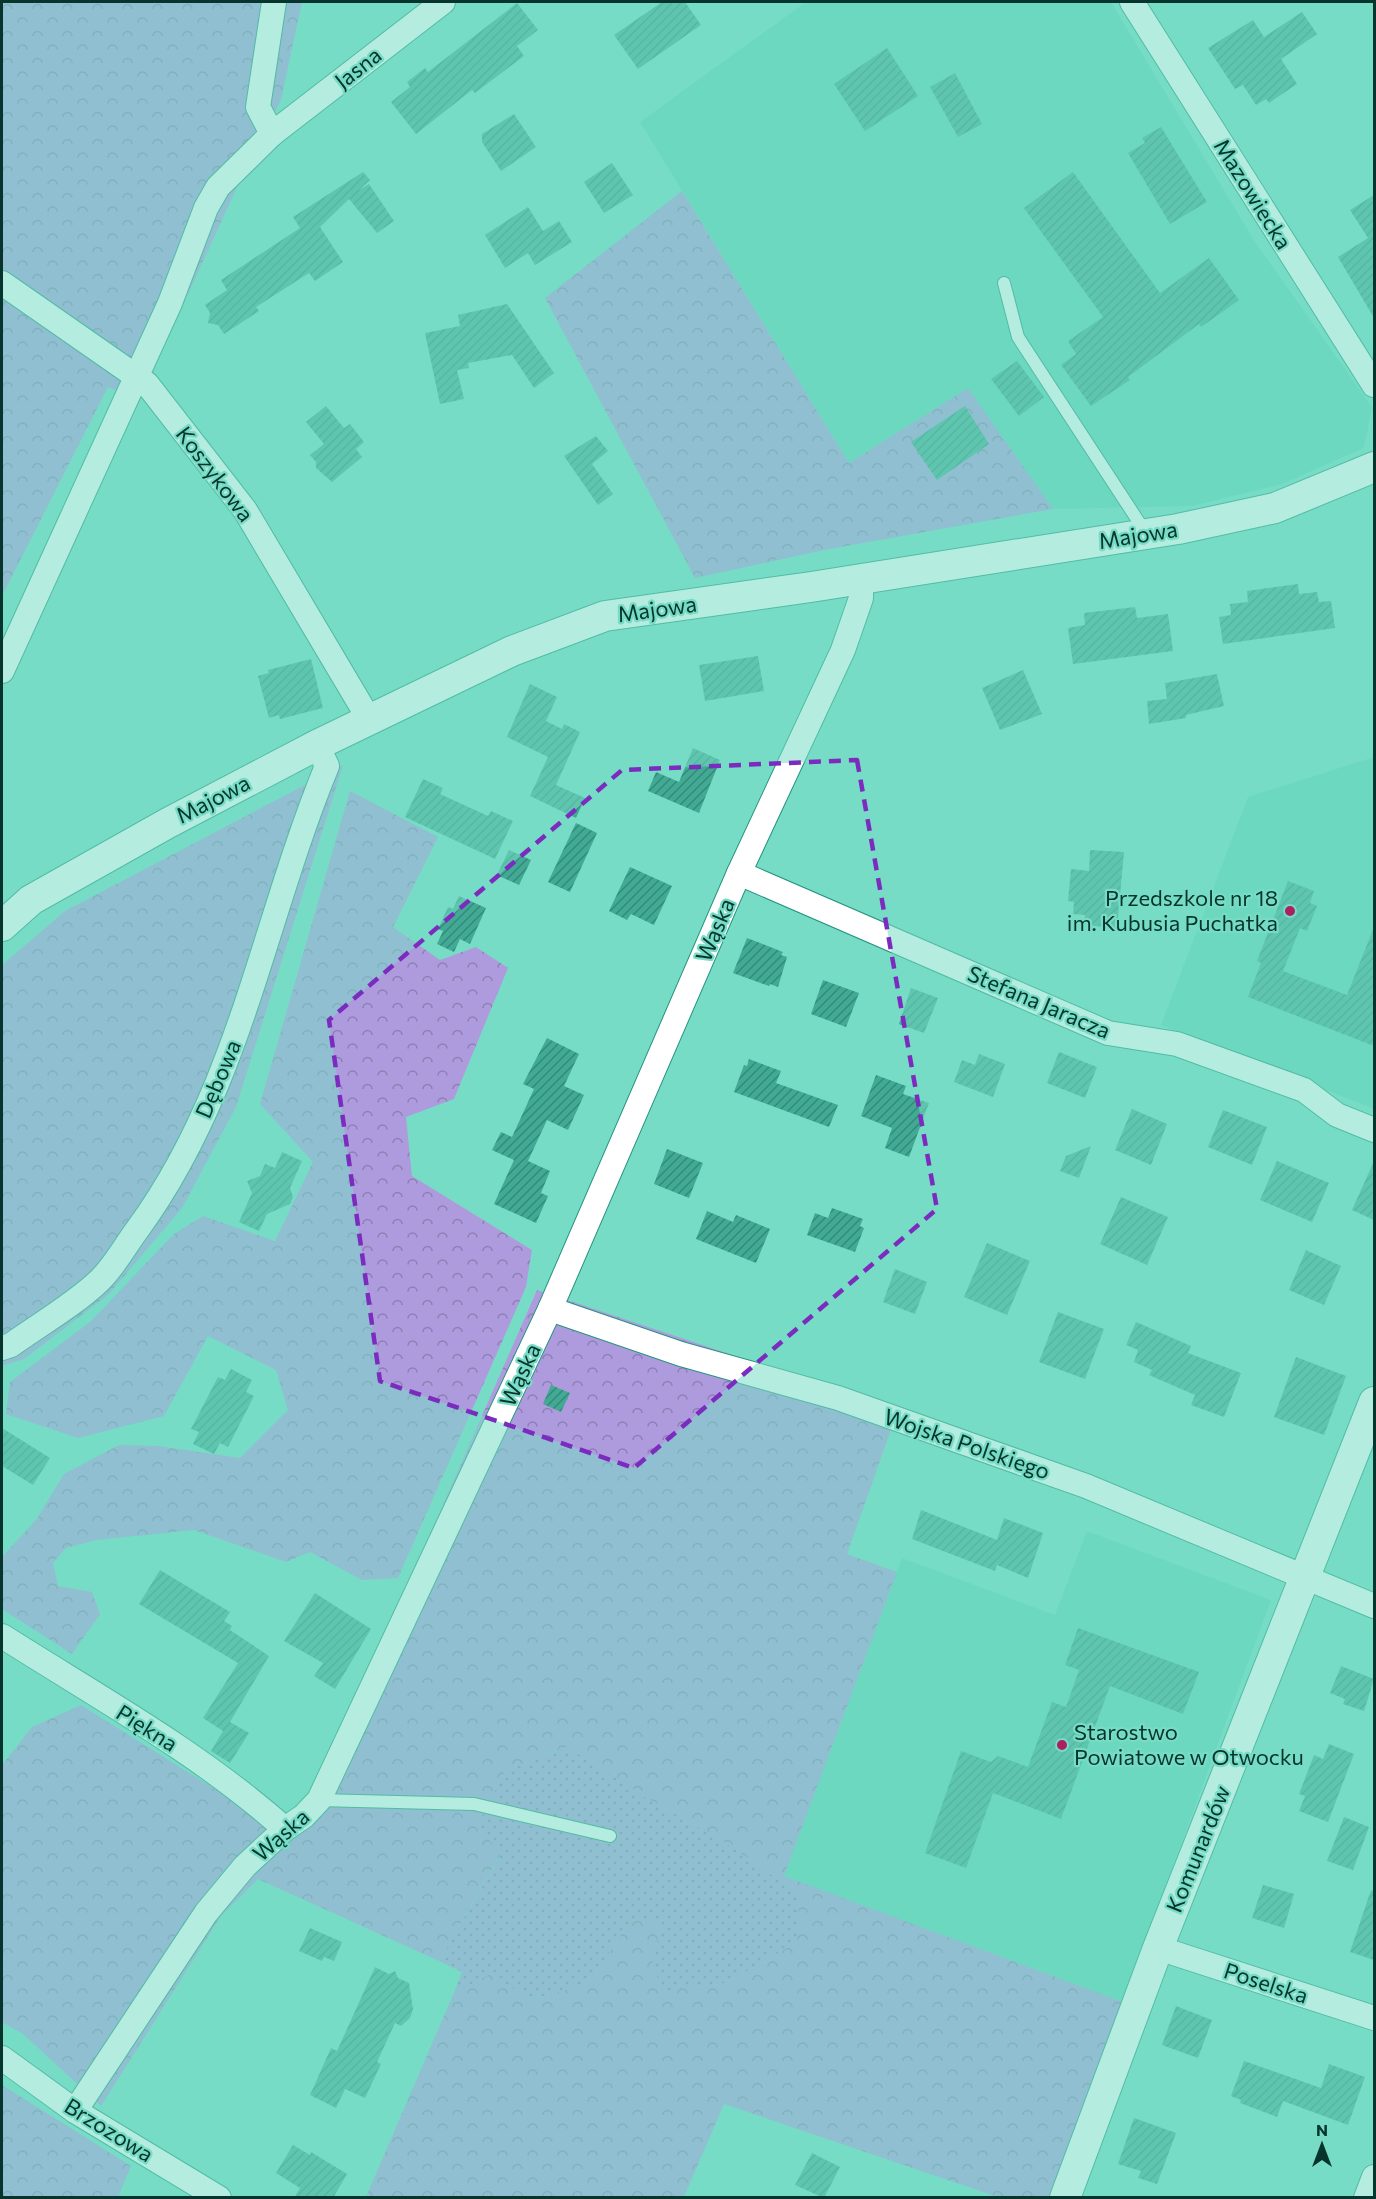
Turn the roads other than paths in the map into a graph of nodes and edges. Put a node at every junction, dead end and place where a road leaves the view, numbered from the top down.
1 (274, 2) edge
2 (443, 2) edge
3 (1132, 2) edge
4 (272, 134) junction
5 (2, 283) edge
6 (1004, 283) dead end
7 (135, 377) junction
8 (1374, 386) edge
9 (1374, 468) edge
10 (1146, 534) junction
11 (861, 579) junction
12 (2, 671) edge
13 (369, 719) junction
14 (317, 746) junction
15 (739, 873) junction
16 (2, 926) edge
17 (1374, 1130) edge
18 (550, 1310) junction
19 (2, 1348) edge
20 (1374, 1402) edge
21 (1306, 1579) junction
22 (1374, 1606) edge
23 (2, 1636) edge
24 (319, 1800) junction
25 (285, 1829) junction
26 (610, 1836) dead end
27 (1158, 1948) junction
28 (1374, 2018) edge
29 (2, 2058) edge
30 (75, 2111) junction
31 (1374, 2177) edge
32 (219, 2198) edge
33 (1065, 2198) edge
34 (1366, 2198) edge

1 - 4 street
2 - 4 street, Jasna
3 - 8 street, Mazowiecka
4 - 7 street, Jasna
5 - 7 street, Koszykowa
6 - 10 lane
7 - 12 street, Jasna
7 - 13 street, Koszykowa
9 - 10 street, Majowa
10 - 11 street, Majowa
11 - 13 street, Majowa
11 - 15 street, Wąska
13 - 14 street, Majowa
14 - 16 street, Majowa
14 - 19 street, Dębowa
15 - 17 street, Stefana Jaracza
15 - 18 street, Wąska
18 - 21 street, Wojska Polskiego
18 - 24 street, Wąska
20 - 21 street, Komunardów
21 - 22 street, Wojska Polskiego
21 - 27 street, Komunardów
23 - 25 street, Piękna
24 - 25 street, Wąska
24 - 26 lane
25 - 30 street, Wąska
27 - 28 street, Poselska
27 - 33 street, Komunardów
29 - 30 street, Brzozowa
30 - 32 street, Brzozowa
31 - 34 street

